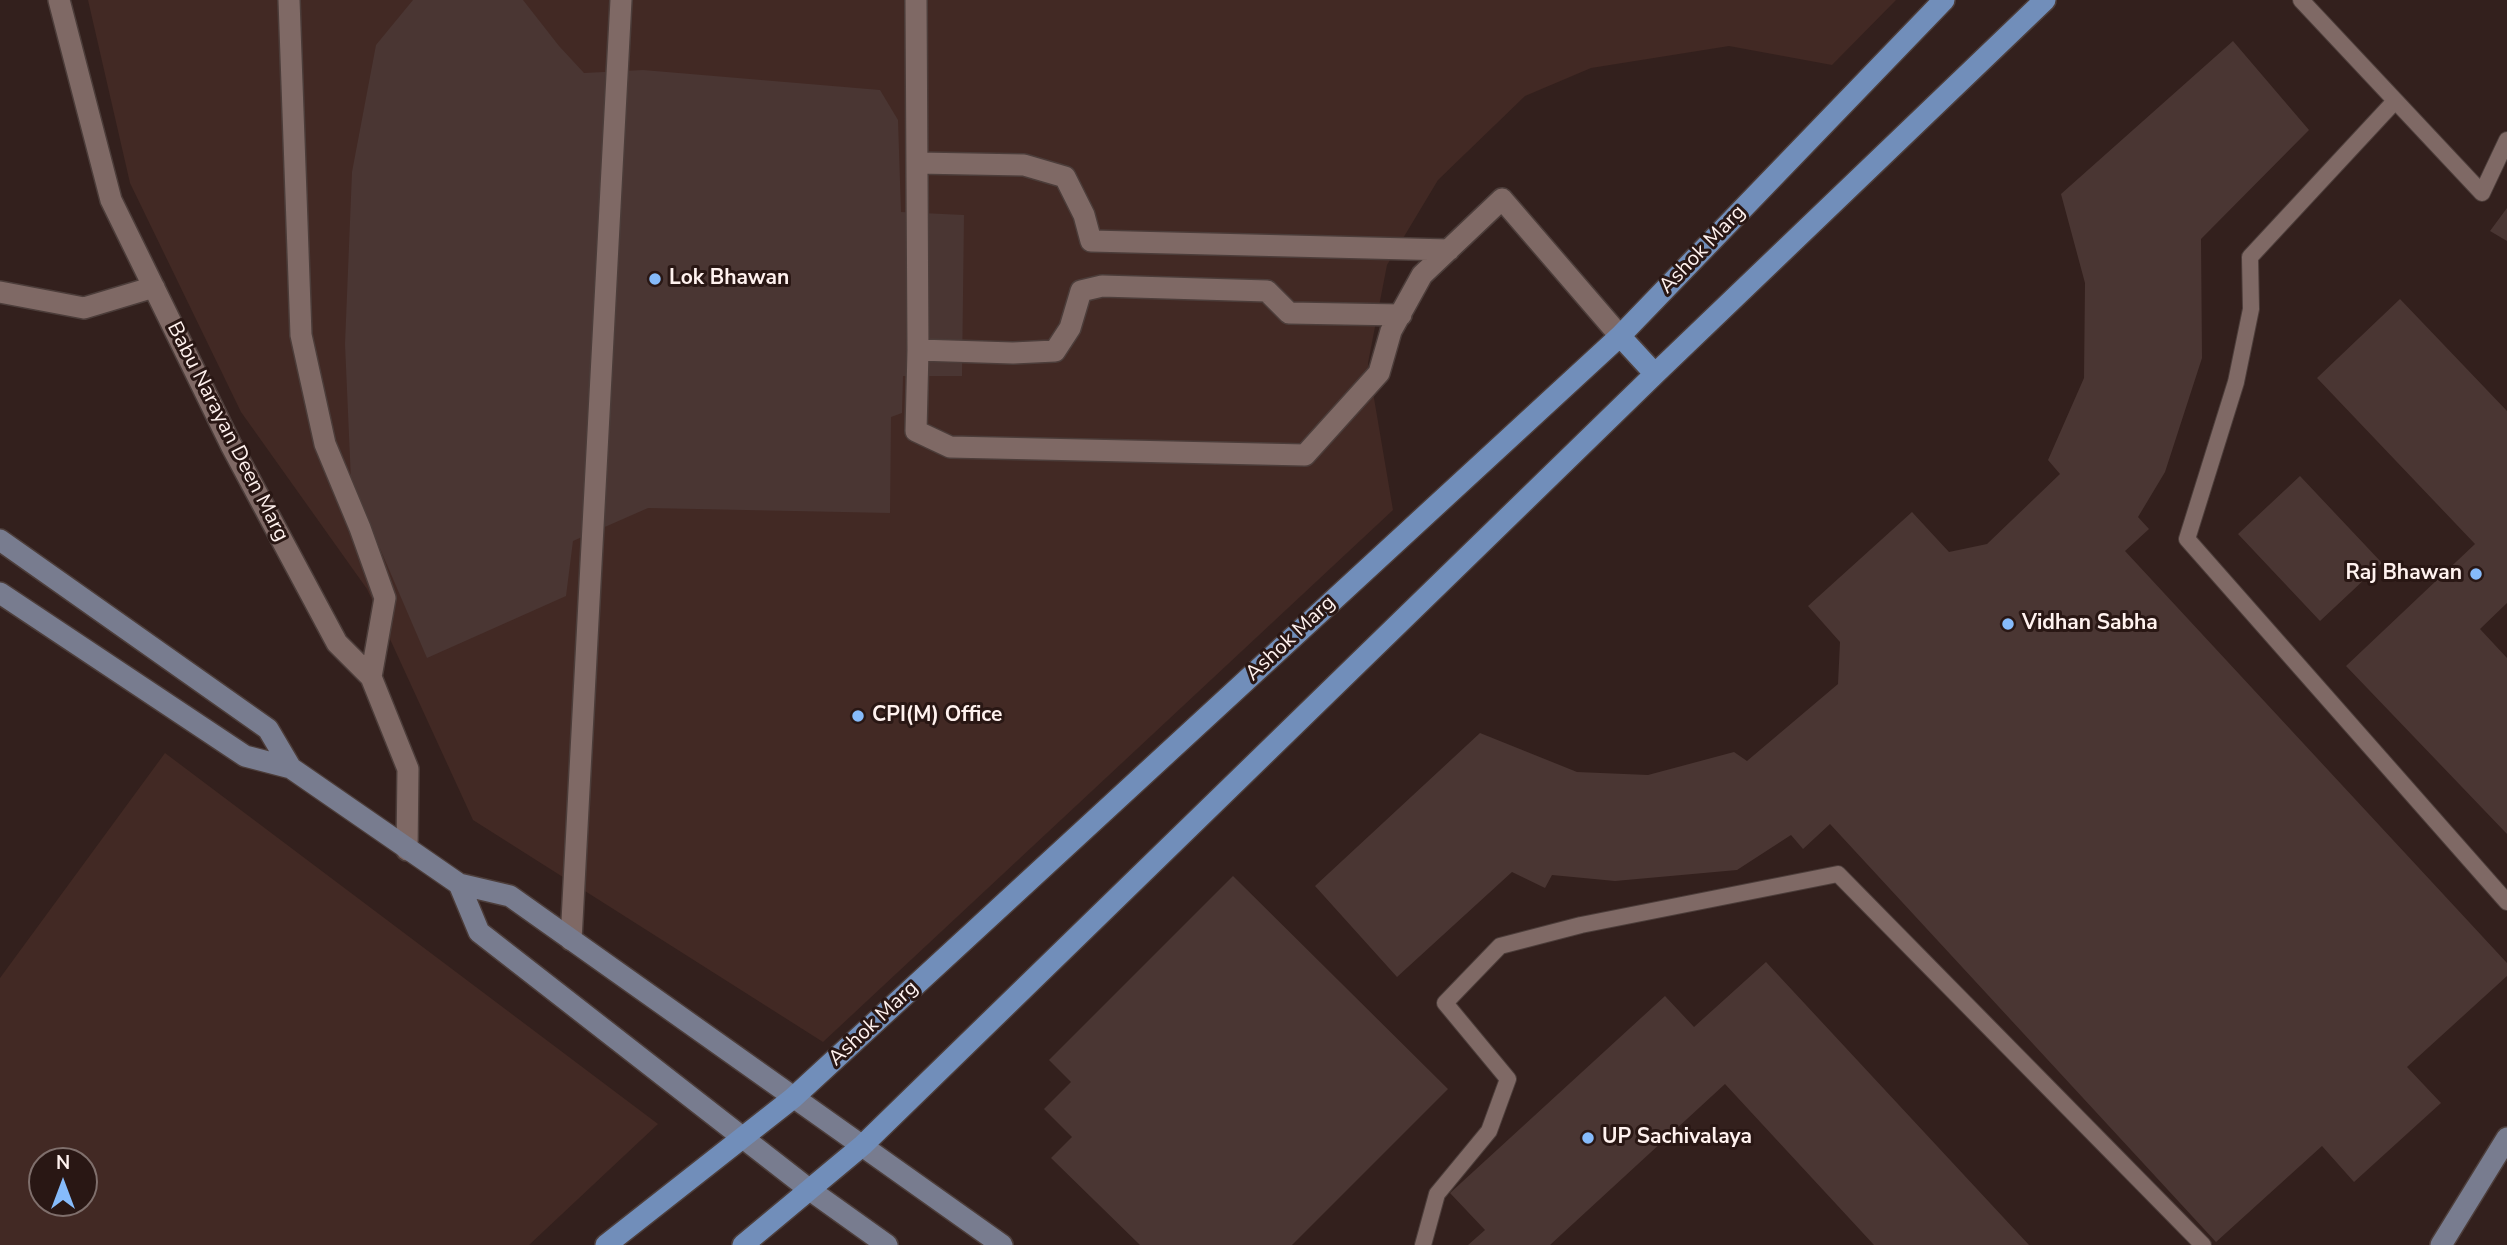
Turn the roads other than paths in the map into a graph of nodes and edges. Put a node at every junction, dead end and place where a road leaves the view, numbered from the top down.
1 (58, 0) edge
2 (289, 0) edge
3 (621, 0) edge
4 (916, 0) edge
5 (1944, 0) edge
6 (2045, 0) edge
7 (2301, 0) edge
8 (2395, 101) junction
9 (2507, 140) edge
10 (918, 163) junction
11 (1449, 250) junction
12 (154, 288) junction
13 (0, 292) edge
14 (1401, 315) junction
15 (1620, 336) junction
16 (918, 350) junction
17 (1655, 374) junction
18 (0, 540) edge
19 (0, 593) edge
20 (371, 677) junction
21 (290, 768) junction
22 (407, 849) junction
23 (459, 884) junction
24 (2507, 902) edge
25 (571, 940) junction
26 (793, 1098) junction
27 (743, 1138) junction
28 (2507, 1138) edge
29 (863, 1145) junction
30 (810, 1190) junction
31 (606, 1245) edge
32 (743, 1245) edge
33 (887, 1245) edge
34 (1002, 1245) edge
35 (1423, 1245) edge
36 (2203, 1245) edge
37 (2441, 1245) edge

1 - 12 street, Babu Narayan Deen Marg
2 - 20 street
3 - 25 street
4 - 10 street
5 - 15 main road, Ashok Marg
6 - 17 main road
7 - 8 lane
8 - 9 lane
8 - 24 lane
10 - 11 street
10 - 16 street
11 - 14 street
11 - 15 street
12 - 13 street
12 - 20 street, Babu Narayan Deen Marg
14 - 16 street
14 - 16 street
15 - 17 main road
15 - 26 main road, Ashok Marg
17 - 29 main road
18 - 21 street
19 - 21 street
20 - 22 street, Babu Narayan Deen Marg
21 - 22 street
22 - 23 street
23 - 25 street
23 - 27 street
25 - 26 street
26 - 27 main road, Ashok Marg
26 - 29 street
27 - 30 street
27 - 31 main road, Ashok Marg
28 - 37 street
29 - 30 main road
29 - 34 street
30 - 32 main road
30 - 33 street
35 - 36 lane

